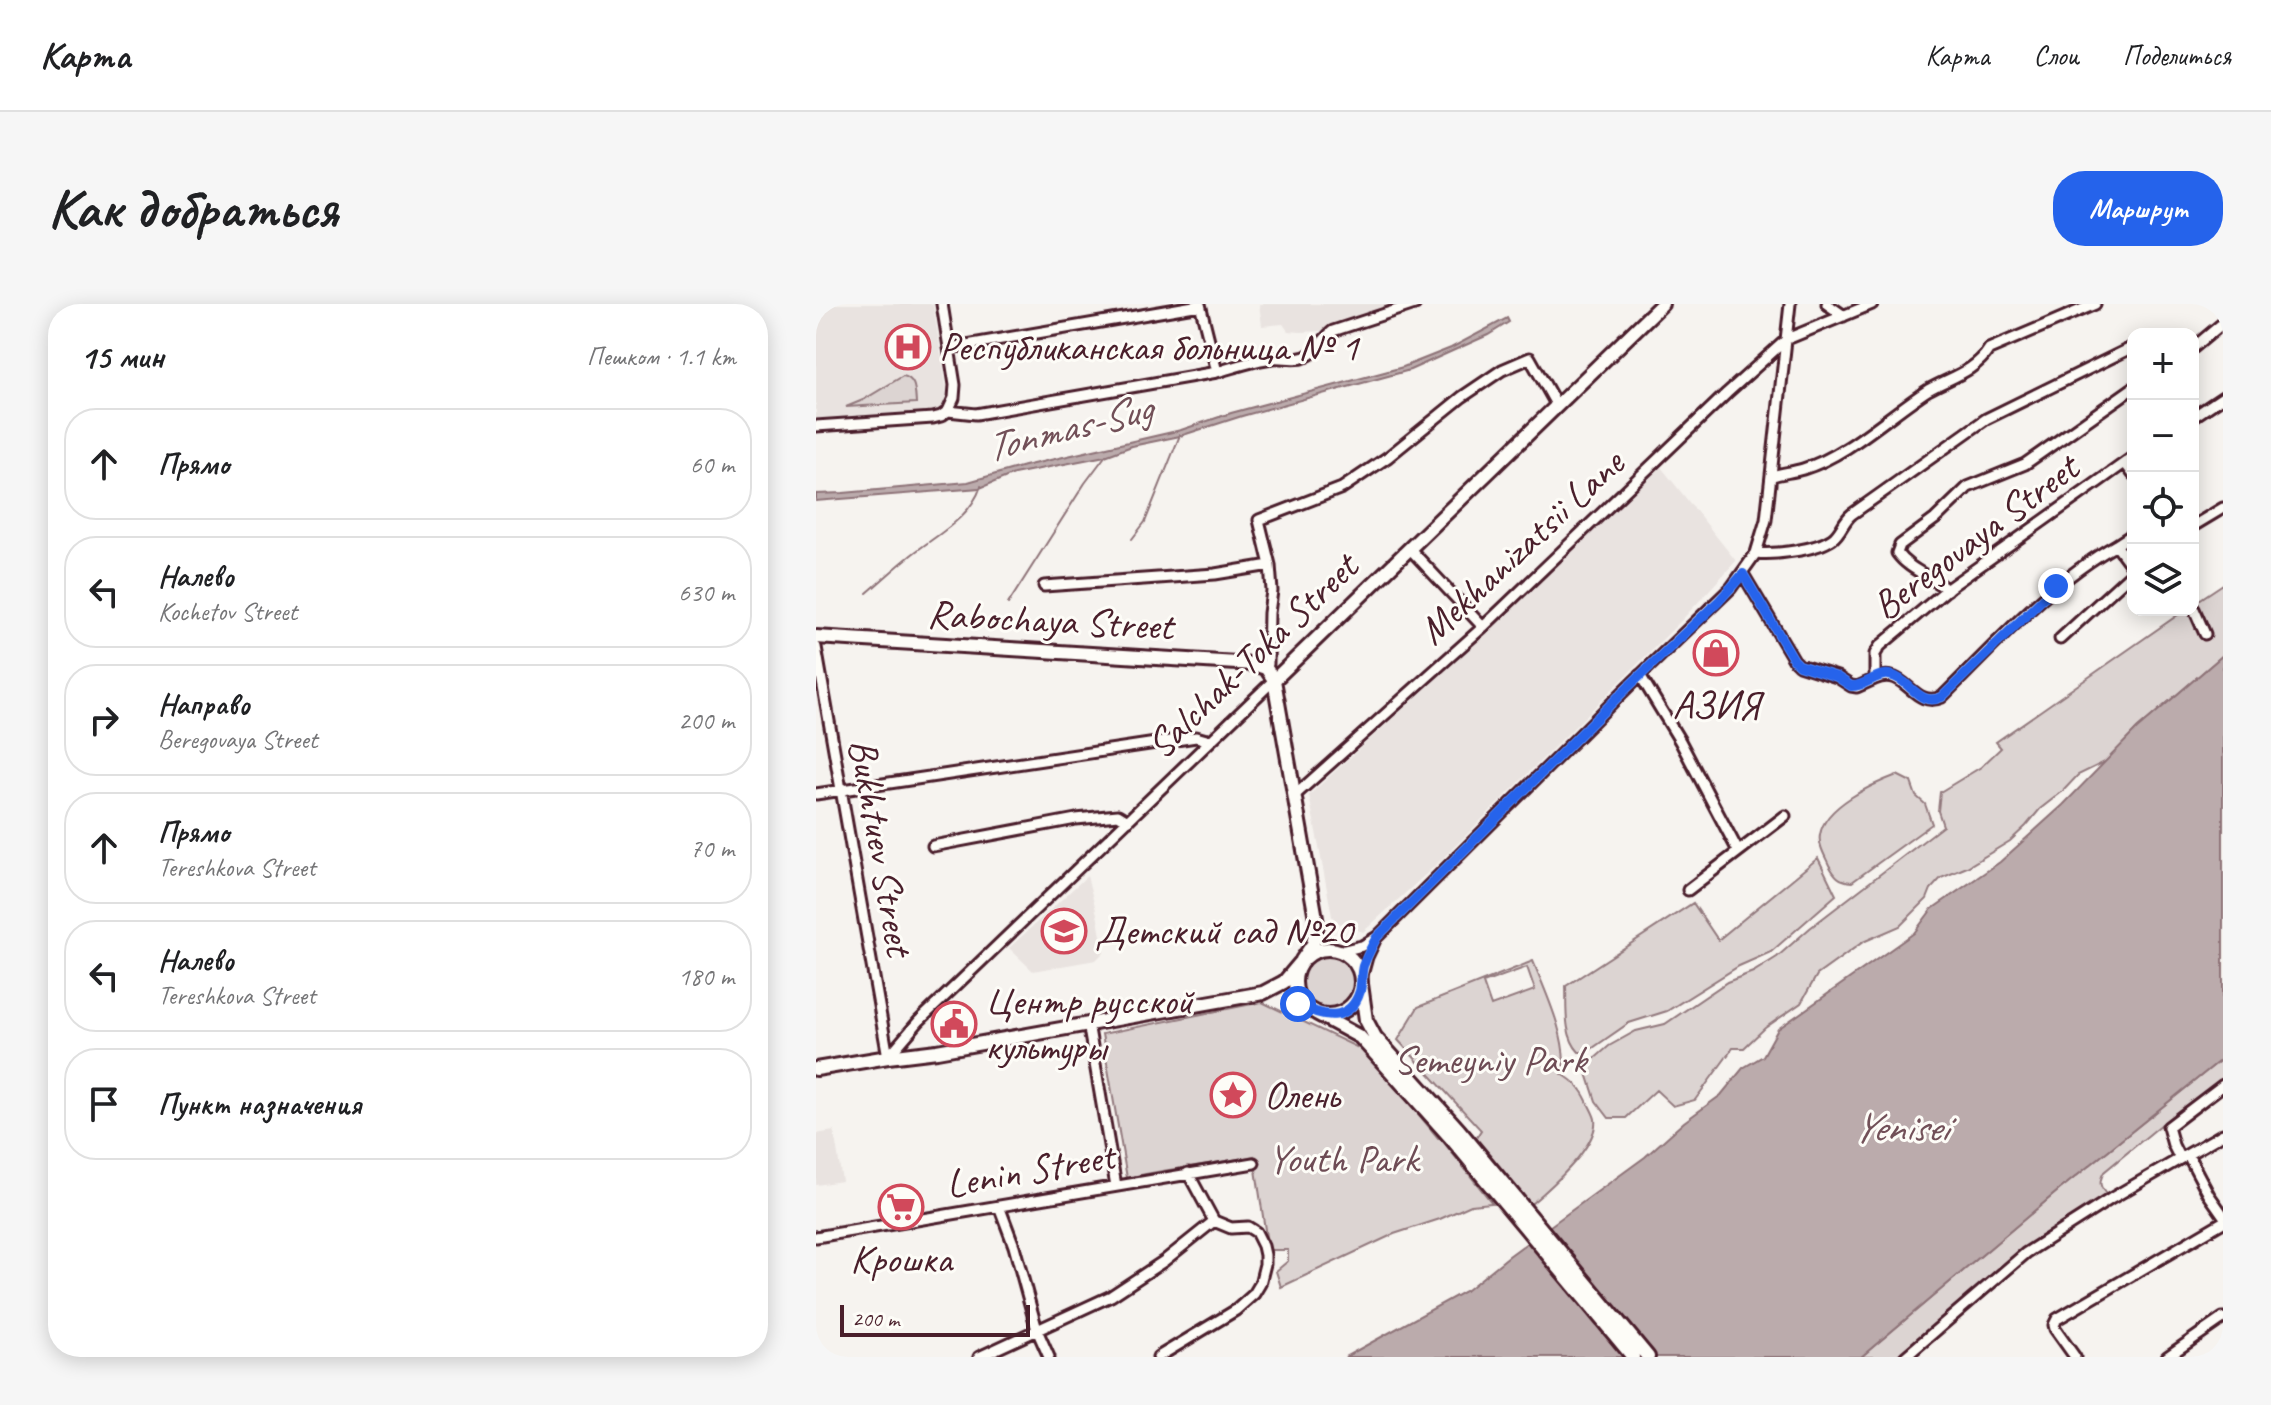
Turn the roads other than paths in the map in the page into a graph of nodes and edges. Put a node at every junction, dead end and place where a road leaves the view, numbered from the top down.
1 (942, 304) edge
2 (1415, 304) edge
3 (1662, 304) edge
4 (1790, 304) edge
5 (1827, 304) edge
6 (1872, 304) edge
7 (2095, 304) edge
8 (1200, 305) edge
9 (1844, 316) junction
10 (2223, 323) edge
11 (1787, 339) junction
12 (2199, 343) edge
13 (949, 348) junction
14 (2127, 350) edge
15 (1217, 372) junction
16 (2127, 392) edge
17 (2223, 397) edge
18 (1557, 406) junction
19 (948, 411) junction
20 (2199, 413) edge
21 (816, 426) edge
22 (2127, 461) edge
23 (1772, 476) junction
24 (2223, 508) edge
25 (2199, 522) edge
26 (2127, 538) edge
27 (2116, 545) junction
28 (1410, 549) junction
29 (1756, 553) junction
30 (2127, 561) edge
31 (1270, 565) junction
32 (1743, 574) junction
33 (2127, 576) edge
34 (1044, 586) dead end
35 (1947, 590) junction
36 (2197, 616) edge
37 (1483, 627) junction
38 (2205, 634) dead end
39 (816, 637) edge
40 (2060, 639) dead end
41 (816, 647) edge
42 (1270, 674) junction
43 (1640, 675) junction
44 (1875, 679) junction
45 (1210, 741) junction
46 (840, 791) junction
47 (816, 794) edge
48 (1294, 796) junction
49 (1785, 816) dead end
50 (1128, 821) junction
51 (933, 846) dead end
52 (1738, 851) junction
53 (1688, 890) dead end
54 (1317, 924) junction
55 (1377, 937) junction
56 (1340, 951) junction
57 (1301, 962) junction
58 (1361, 982) junction
59 (1263, 993) junction
60 (1314, 1013) junction
61 (1088, 1023) junction
62 (888, 1057) junction
63 (816, 1069) edge
64 (2223, 1085) edge
65 (2223, 1134) edge
66 (2184, 1157) junction
67 (1254, 1163) dead end
68 (1188, 1173) junction
69 (1116, 1186) junction
70 (1502, 1189) junction
71 (999, 1206) junction
72 (2223, 1215) edge
73 (1214, 1221) junction
74 (2223, 1222) edge
75 (816, 1237) edge
76 (2223, 1318) edge
77 (1037, 1330) junction
78 (979, 1357) edge
79 (1049, 1357) edge
80 (1158, 1357) edge
81 (1633, 1357) edge
82 (1648, 1357) edge
83 (1905, 1357) edge
84 (2075, 1357) edge
85 (2167, 1357) edge

1 - 13 street
2 - 15 street
3 - 18 main road, Salchak-Toka Street
4 - 11 street
5 - 9 street
6 - 9 street
7 - 23 street
8 - 13 street
8 - 15 street
9 - 11 street
10 - 12 street
11 - 23 street
11 - 37 street, Mekhanizatsii Lane
13 - 19 street
14 - 29 street
15 - 19 street
16 - 35 street
17 - 20 street
18 - 28 main road, Salchak-Toka Street
18 - 31 street
19 - 21 street
22 - 35 street, Beregovaya Street
23 - 29 street
24 - 25 street
26 - 27 street
27 - 30 street
27 - 44 street
28 - 37 street
28 - 42 main road, Salchak-Toka Street
29 - 32 street
31 - 34 street
31 - 42 street
32 - 43 street
32 - 44 street, Beregovaya Street
33 - 40 street
35 - 44 street, Beregovaya Street
36 - 38 street
37 - 48 street, Mekhanizatsii Lane
39 - 42 main road, Rabochaya Street
41 - 46 street, Bukhtuev Street
42 - 45 street, Salchak-Toka Street
42 - 48 main road
43 - 52 street
43 - 55 street
45 - 46 street
45 - 50 street, Salchak-Toka Street
46 - 47 street
46 - 62 street, Bukhtuev Street
48 - 54 main road
49 - 52 street
50 - 51 street
50 - 62 street, Salchak-Toka Street
52 - 53 street
54 - 56 main road
54 - 57 main road
55 - 56 street
55 - 58 street
56 - 57 main road
56 - 58 main road
57 - 59 main road
57 - 60 main road
58 - 60 main road
58 - 70 main road
59 - 60 main road
59 - 61 main road
60 - 70 main road
61 - 62 main road
61 - 69 street
62 - 63 main road
64 - 66 street
65 - 66 street
66 - 72 street
66 - 83 street
67 - 68 street, Lenin Street
68 - 69 street, Lenin Street
68 - 73 street
69 - 71 street, Lenin Street
70 - 81 main road
70 - 82 main road
71 - 75 street, Lenin Street
71 - 77 street
73 - 77 street
73 - 80 street
74 - 84 street
76 - 85 street
77 - 78 street
77 - 79 street

